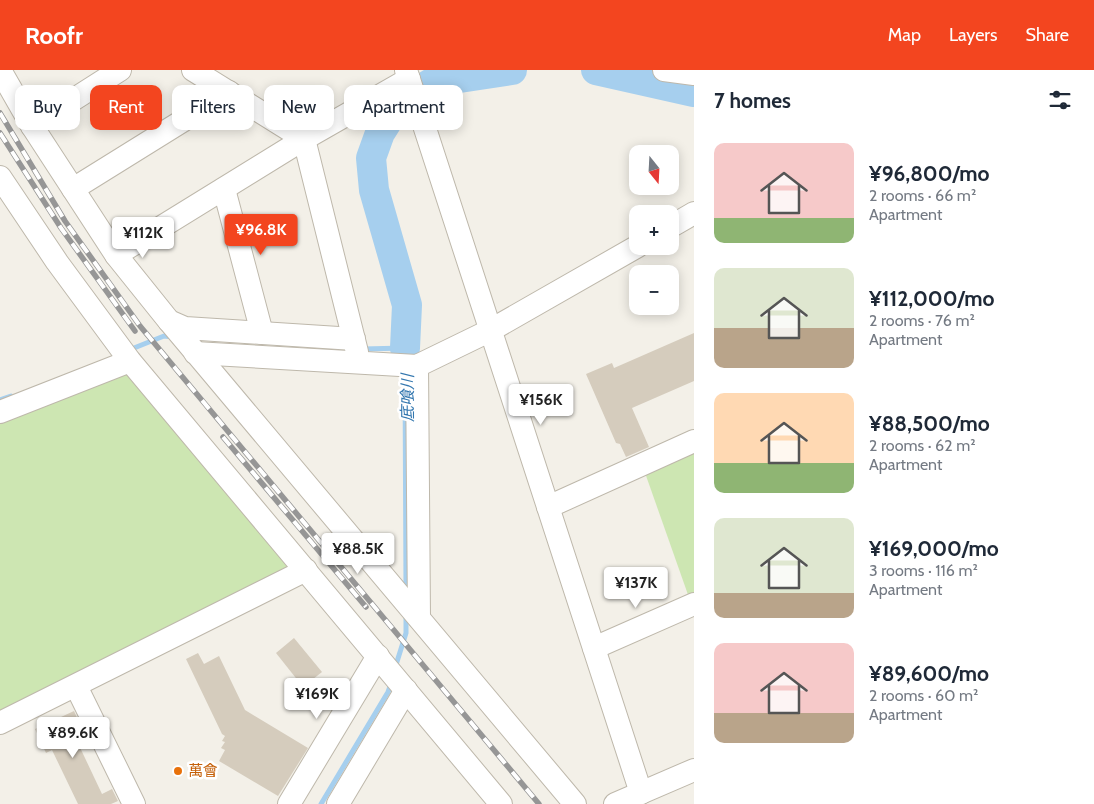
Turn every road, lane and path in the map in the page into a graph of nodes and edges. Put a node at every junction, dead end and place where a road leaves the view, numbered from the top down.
1 (0, 70) edge
2 (120, 70) edge
3 (193, 70) edge
4 (664, 70) edge
5 (407, 74) edge
6 (694, 74) edge
7 (218, 85) edge
8 (80, 95) edge
9 (15, 96) edge
10 (254, 108) edge
11 (172, 127) edge
12 (35, 130) edge
13 (304, 139) junction
14 (0, 177) edge
15 (73, 189) junction
16 (224, 189) junction
17 (694, 213) edge
18 (679, 222) edge
19 (629, 251) edge
20 (116, 255) junction
21 (169, 321) junction
22 (490, 330) junction
23 (262, 333) junction
24 (354, 339) junction
25 (195, 354) junction
26 (130, 361) junction
27 (360, 363) junction
28 (416, 366) junction
29 (0, 412) edge
30 (694, 441) edge
31 (548, 507) junction
32 (306, 570) junction
33 (694, 604) edge
34 (419, 618) junction
35 (594, 648) junction
36 (378, 656) junction
37 (76, 686) junction
38 (406, 690) junction
39 (0, 723) edge
40 (694, 770) edge
41 (641, 793) junction
42 (134, 804) edge
43 (289, 804) edge
44 (338, 804) edge
45 (501, 804) edge
46 (575, 804) edge
47 (615, 804) edge

1 - 9 street
2 - 8 street
3 - 7 street
4 - 6 street
5 - 13 street
5 - 22 street
10 - 13 street
11 - 15 street
12 - 15 street
13 - 16 street
13 - 24 street
14 - 26 street
15 - 20 street
16 - 20 street
16 - 23 street
17 - 18 street
19 - 22 street
20 - 21 street
21 - 23 street
21 - 25 street
22 - 28 street
22 - 31 street
23 - 24 street
24 - 27 street
25 - 27 street
25 - 34 street
26 - 29 street
26 - 32 street
27 - 28 street
28 - 34 street
30 - 31 street
31 - 35 street
32 - 36 street
32 - 37 street
33 - 35 street
34 - 46 street
35 - 41 street
36 - 38 street
36 - 43 street
37 - 39 street
37 - 42 street
38 - 44 street
38 - 45 street
40 - 41 street
41 - 47 street

